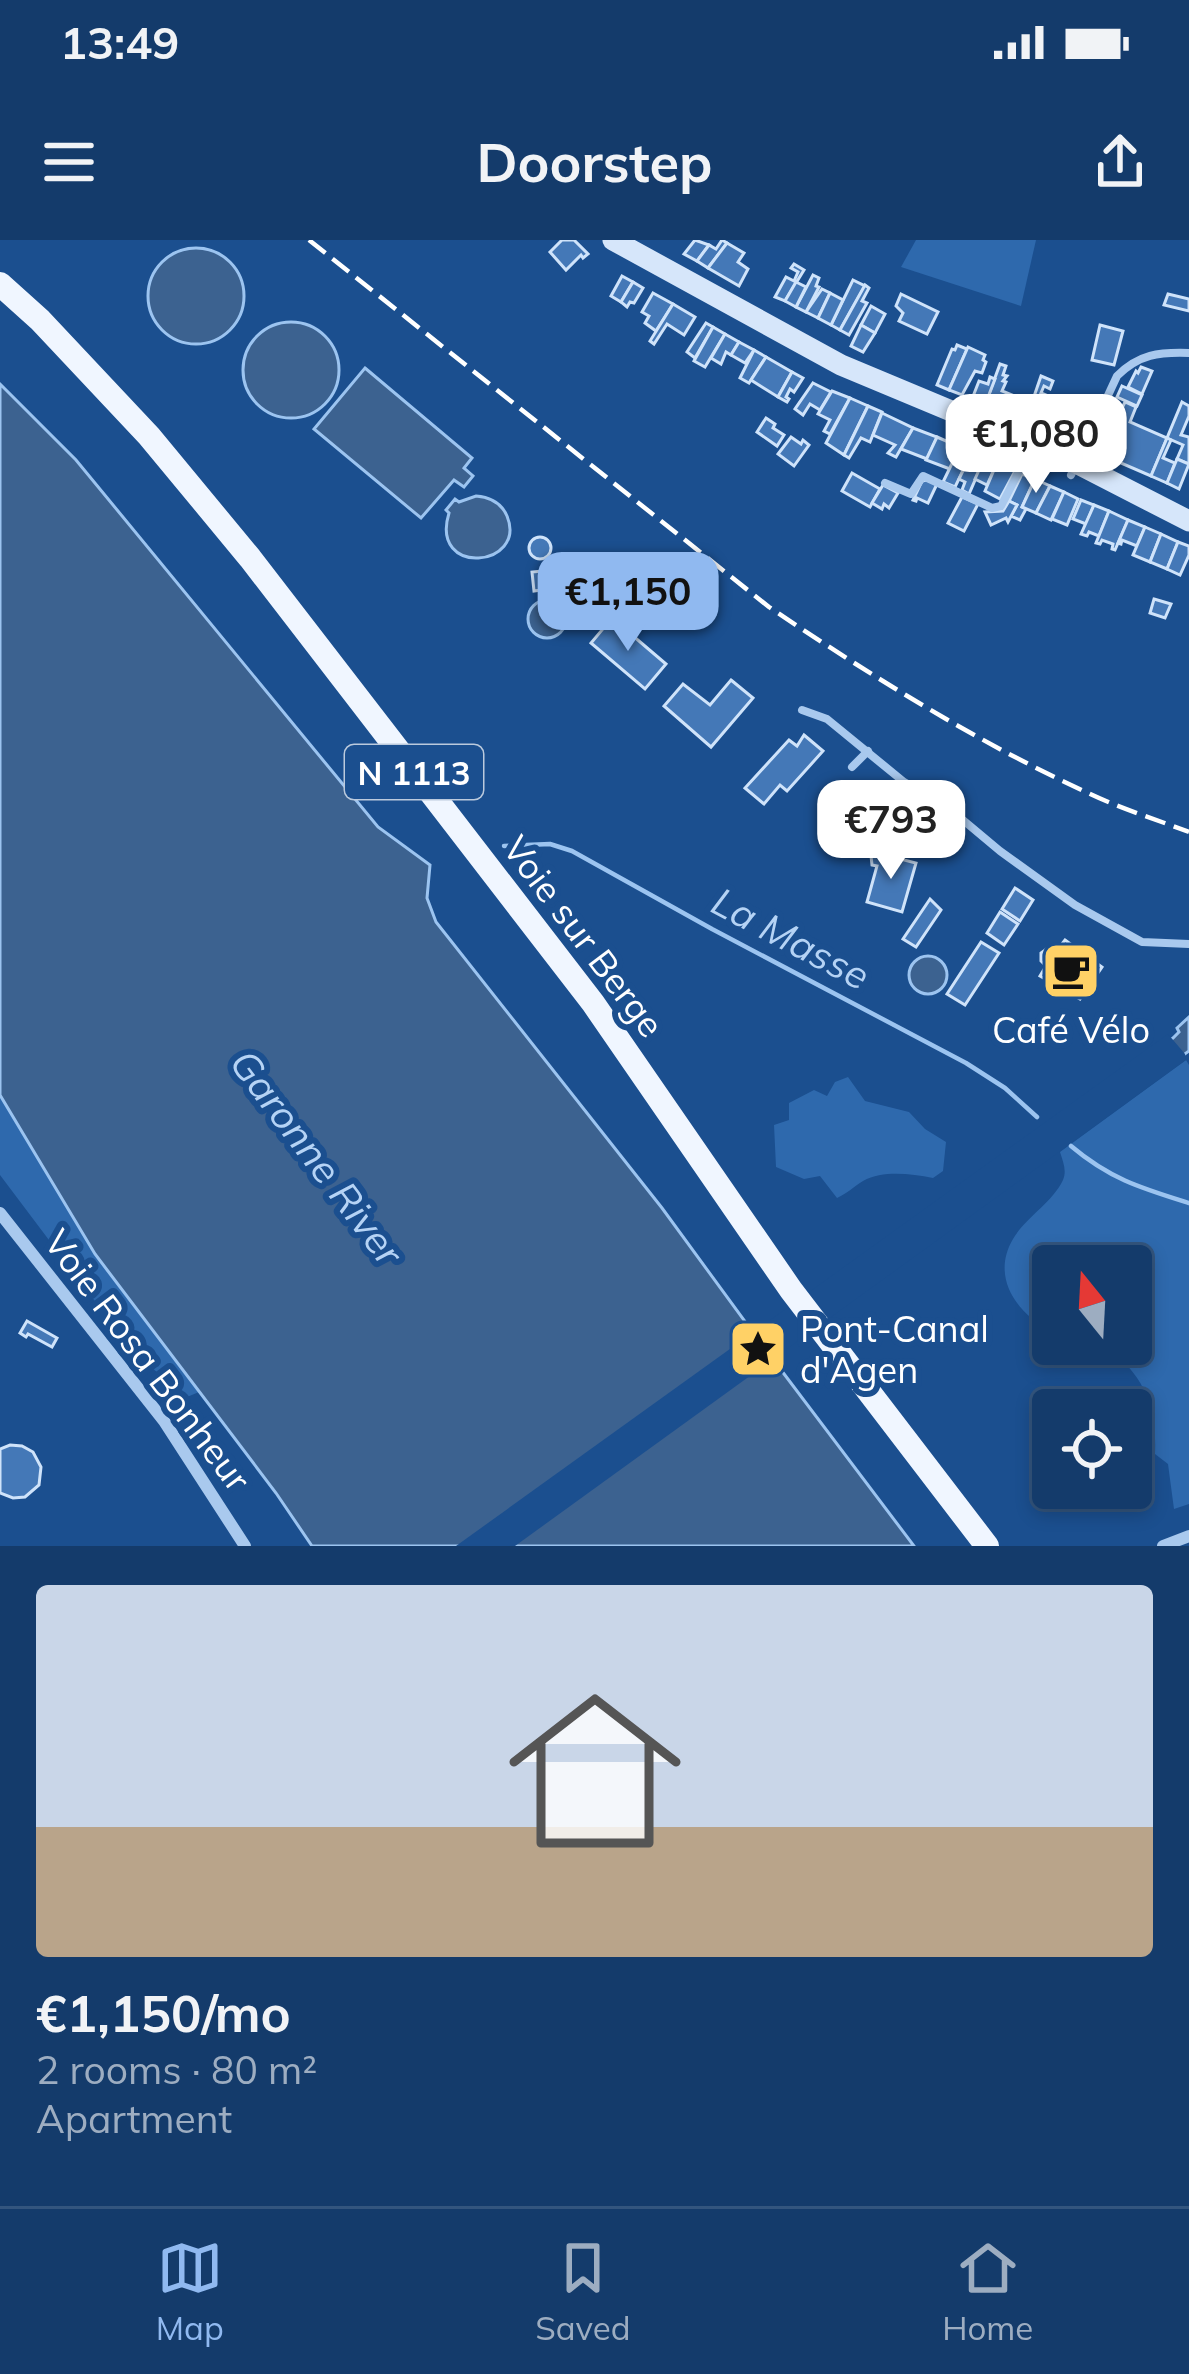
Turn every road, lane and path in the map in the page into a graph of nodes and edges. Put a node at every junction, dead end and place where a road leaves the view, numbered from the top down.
1 (602, 240) edge
2 (613, 240) edge
3 (0, 284) edge
4 (1189, 353) edge
5 (1027, 456) junction
6 (1073, 469) junction
7 (885, 483) dead end
8 (1182, 519) edge
9 (802, 710) dead end
10 (868, 751) junction
11 (852, 767) dead end
12 (1189, 944) edge
13 (0, 1213) edge
14 (1189, 1536) edge
15 (245, 1546) edge
16 (987, 1546) edge
17 (1163, 1546) edge

1 - 5 main road
2 - 6 main road
3 - 16 main road, Voie sur Berge / N 1113
4 - 6 lane
5 - 6 main road
5 - 7 lane
6 - 8 main road
9 - 10 lane
10 - 11 lane
10 - 12 lane
13 - 15 street, Voie Rosa Bonheur
14 - 17 street

